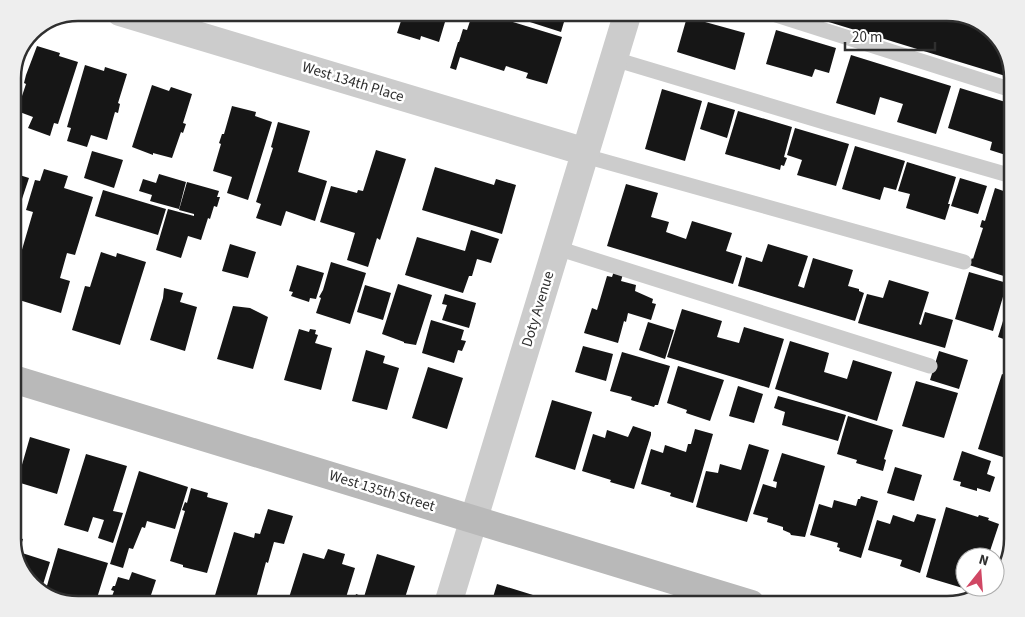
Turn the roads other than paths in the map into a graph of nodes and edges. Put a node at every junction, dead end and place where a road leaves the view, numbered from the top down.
1 (150, 21) edge
2 (625, 21) edge
3 (795, 21) edge
4 (614, 59) junction
5 (1004, 87) edge
6 (586, 154) junction
7 (1004, 174) edge
8 (557, 248) junction
9 (964, 262) dead end
10 (930, 366) dead end
11 (21, 381) edge
12 (474, 519) junction
13 (450, 596) edge
14 (725, 596) edge

1 - 6 street, West 134th Place
2 - 4 street, Doty Avenue
3 - 5 lane
4 - 6 street, Doty Avenue
4 - 7 lane
6 - 8 street, Doty Avenue
6 - 9 lane
8 - 10 lane
8 - 12 street, Doty Avenue
11 - 12 street, West 135th Street
12 - 13 street, Doty Avenue
12 - 14 street, West 135th Street

